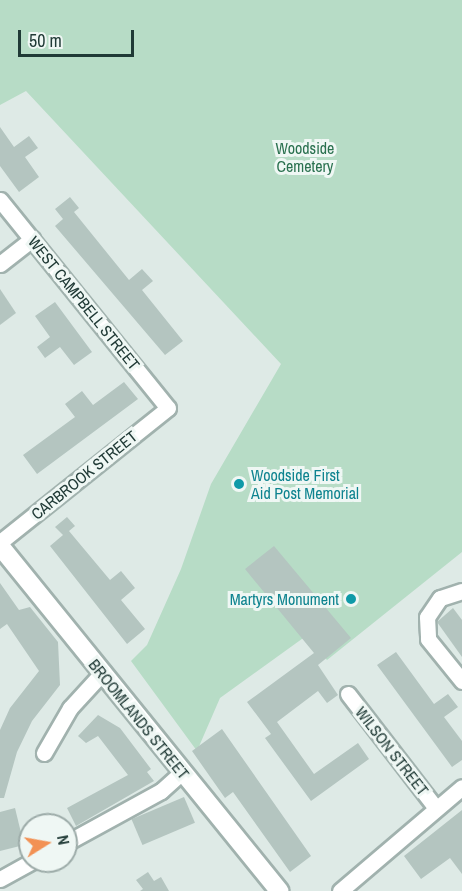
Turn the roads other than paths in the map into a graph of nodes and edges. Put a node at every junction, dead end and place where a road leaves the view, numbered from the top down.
1 (0, 200) edge
2 (32, 239) junction
3 (0, 264) edge
4 (168, 408) joint
5 (0, 544) edge
6 (462, 591) edge
7 (103, 672) junction
8 (462, 681) edge
9 (348, 694) dead end
10 (44, 753) dead end
11 (182, 772) junction
12 (462, 787) edge
13 (435, 807) junction
14 (78, 836) edge
15 (18, 869) edge
16 (0, 879) edge
17 (279, 891) edge
18 (340, 891) edge

1 - 2 street, WEST CAMPBELL STREET
2 - 3 street
2 - 4 street, WEST CAMPBELL STREET
4 - 5 street, CARBROOK STREET
5 - 7 main road, BROOMLANDS STREET
6 - 8 street
7 - 10 street
7 - 11 main road, BROOMLANDS STREET
9 - 13 street, WILSON STREET
11 - 14 street
11 - 17 main road, BROOMLANDS STREET
12 - 13 street
13 - 18 street
15 - 16 street

